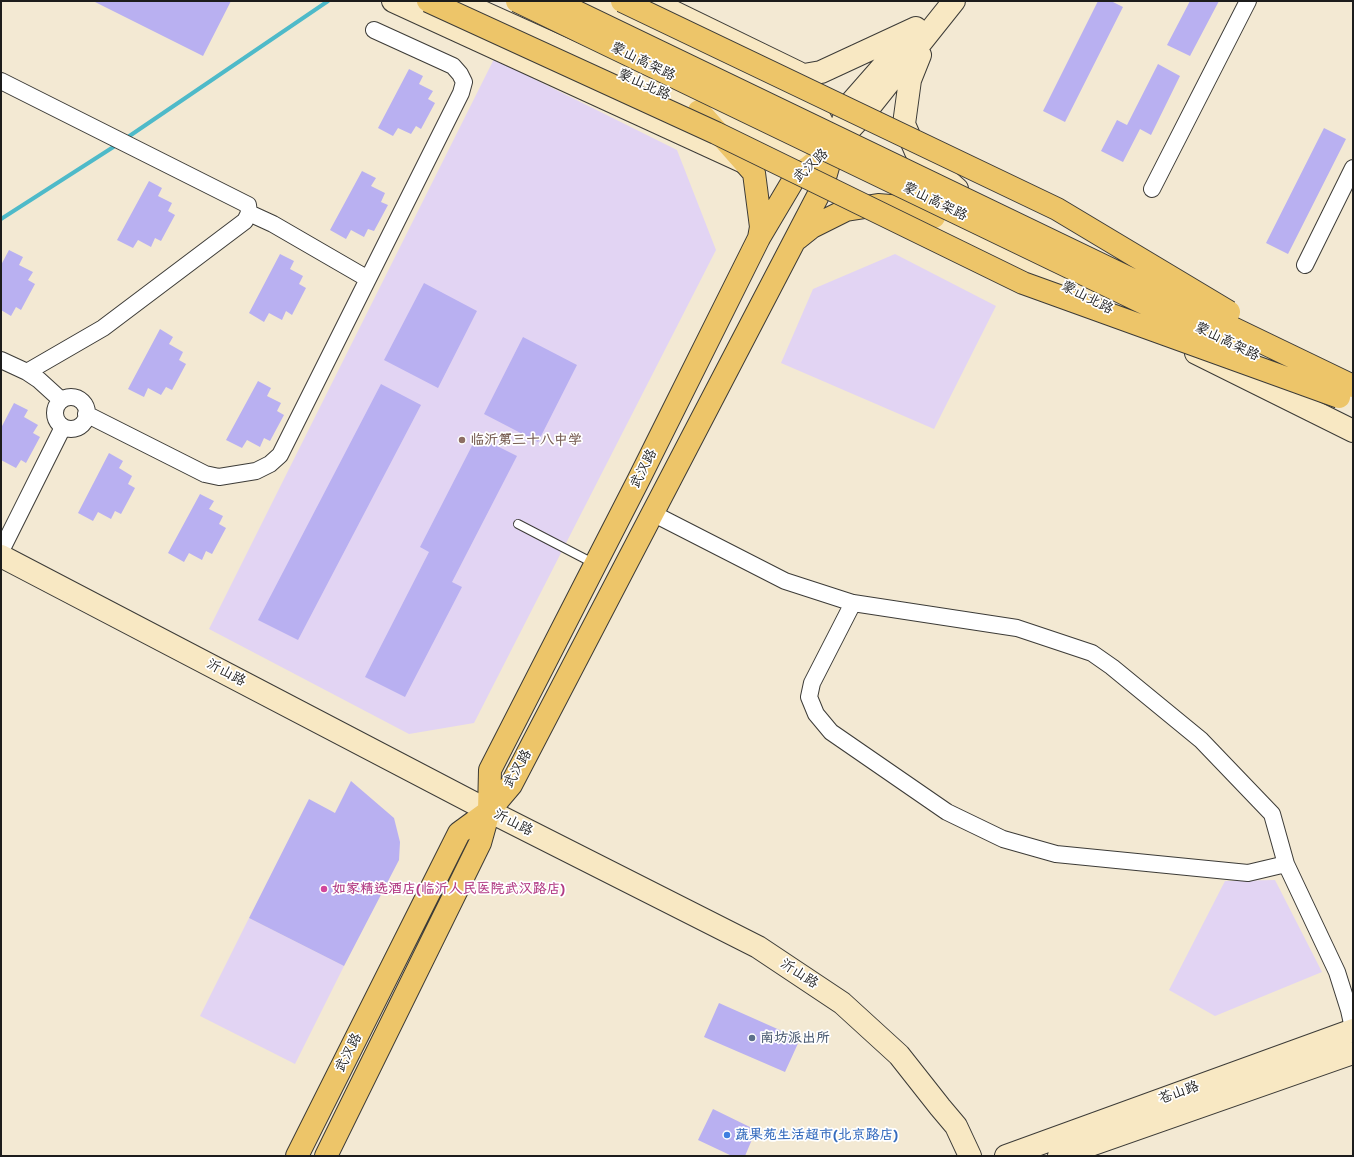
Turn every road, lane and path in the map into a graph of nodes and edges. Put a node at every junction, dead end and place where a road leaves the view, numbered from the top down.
1 (393, 1) edge
2 (428, 1) edge
3 (458, 1) edge
4 (517, 1) edge
5 (554, 1) edge
6 (595, 1) edge
7 (622, 1) edge
8 (651, 1) edge
9 (937, 1) edge
10 (954, 1) edge
11 (1248, 1) edge
12 (374, 30) dead end
13 (922, 32) junction
14 (751, 75) junction
15 (804, 75) junction
16 (1, 81) edge
17 (699, 111) junction
18 (834, 146) junction
19 (747, 163) junction
20 (1353, 168) edge
21 (957, 189) junction
22 (1152, 189) dead end
23 (248, 213) junction
24 (934, 217) junction
25 (759, 238) junction
26 (794, 241) junction
27 (1305, 265) dead end
28 (368, 279) junction
29 (1, 360) edge
30 (27, 372) junction
31 (1349, 389) edge
32 (61, 400) junction
33 (86, 414) junction
34 (63, 427) junction
35 (1353, 431) edge
36 (652, 513) junction
37 (518, 524) dead end
38 (1, 551) edge
39 (1, 556) edge
40 (595, 565) junction
41 (854, 602) junction
42 (489, 811) junction
43 (1286, 864) junction
44 (1353, 1029) edge
45 (1353, 1053) edge
46 (297, 1156) edge
47 (326, 1156) edge
48 (970, 1156) edge
49 (1006, 1156) edge
50 (1059, 1156) edge

1 - 19 main road
2 - 31 main road, bridge
3 - 17 main road, 蒙山北路
4 - 31 main road, 蒙山高架路, bridge
5 - 31 main road, 蒙山高架路, bridge
6 - 14 main road, 蒙山北路
7 - 31 main road, bridge
8 - 15 main road
9 - 13 main road, 武汉路
10 - 13 main road, 武汉路
11 - 22 street
12 - 28 street
13 - 15 main road
13 - 18 main road, 武汉路
13 - 21 main road
14 - 15 main road
14 - 18 main road, 蒙山北路
16 - 23 street
17 - 18 main road, 蒙山北路
17 - 19 main road
18 - 21 main road, 蒙山北路
18 - 24 main road, 蒙山北路
18 - 25 main road, 武汉路
18 - 26 main road, 武汉路
19 - 25 main road
20 - 27 street
21 - 31 main road, 蒙山北路
23 - 28 street
23 - 30 street
24 - 26 main road
24 - 35 main road, 蒙山北路
25 - 40 main road, 武汉路
26 - 36 main road, 武汉路
28 - 33 street
29 - 30 street
30 - 32 street
32 - 33 street
32 - 34 street
33 - 34 street
34 - 38 street
36 - 41 street
36 - 42 main road, 武汉路
37 - 40 lane
39 - 42 main road, 沂山路
40 - 42 main road, 武汉路
41 - 43 street
41 - 43 street
42 - 46 main road, 武汉路
42 - 47 main road, 武汉路
42 - 48 main road, 沂山路
43 - 44 street
44 - 49 main road, 苍山路
45 - 50 main road, 苍山路

